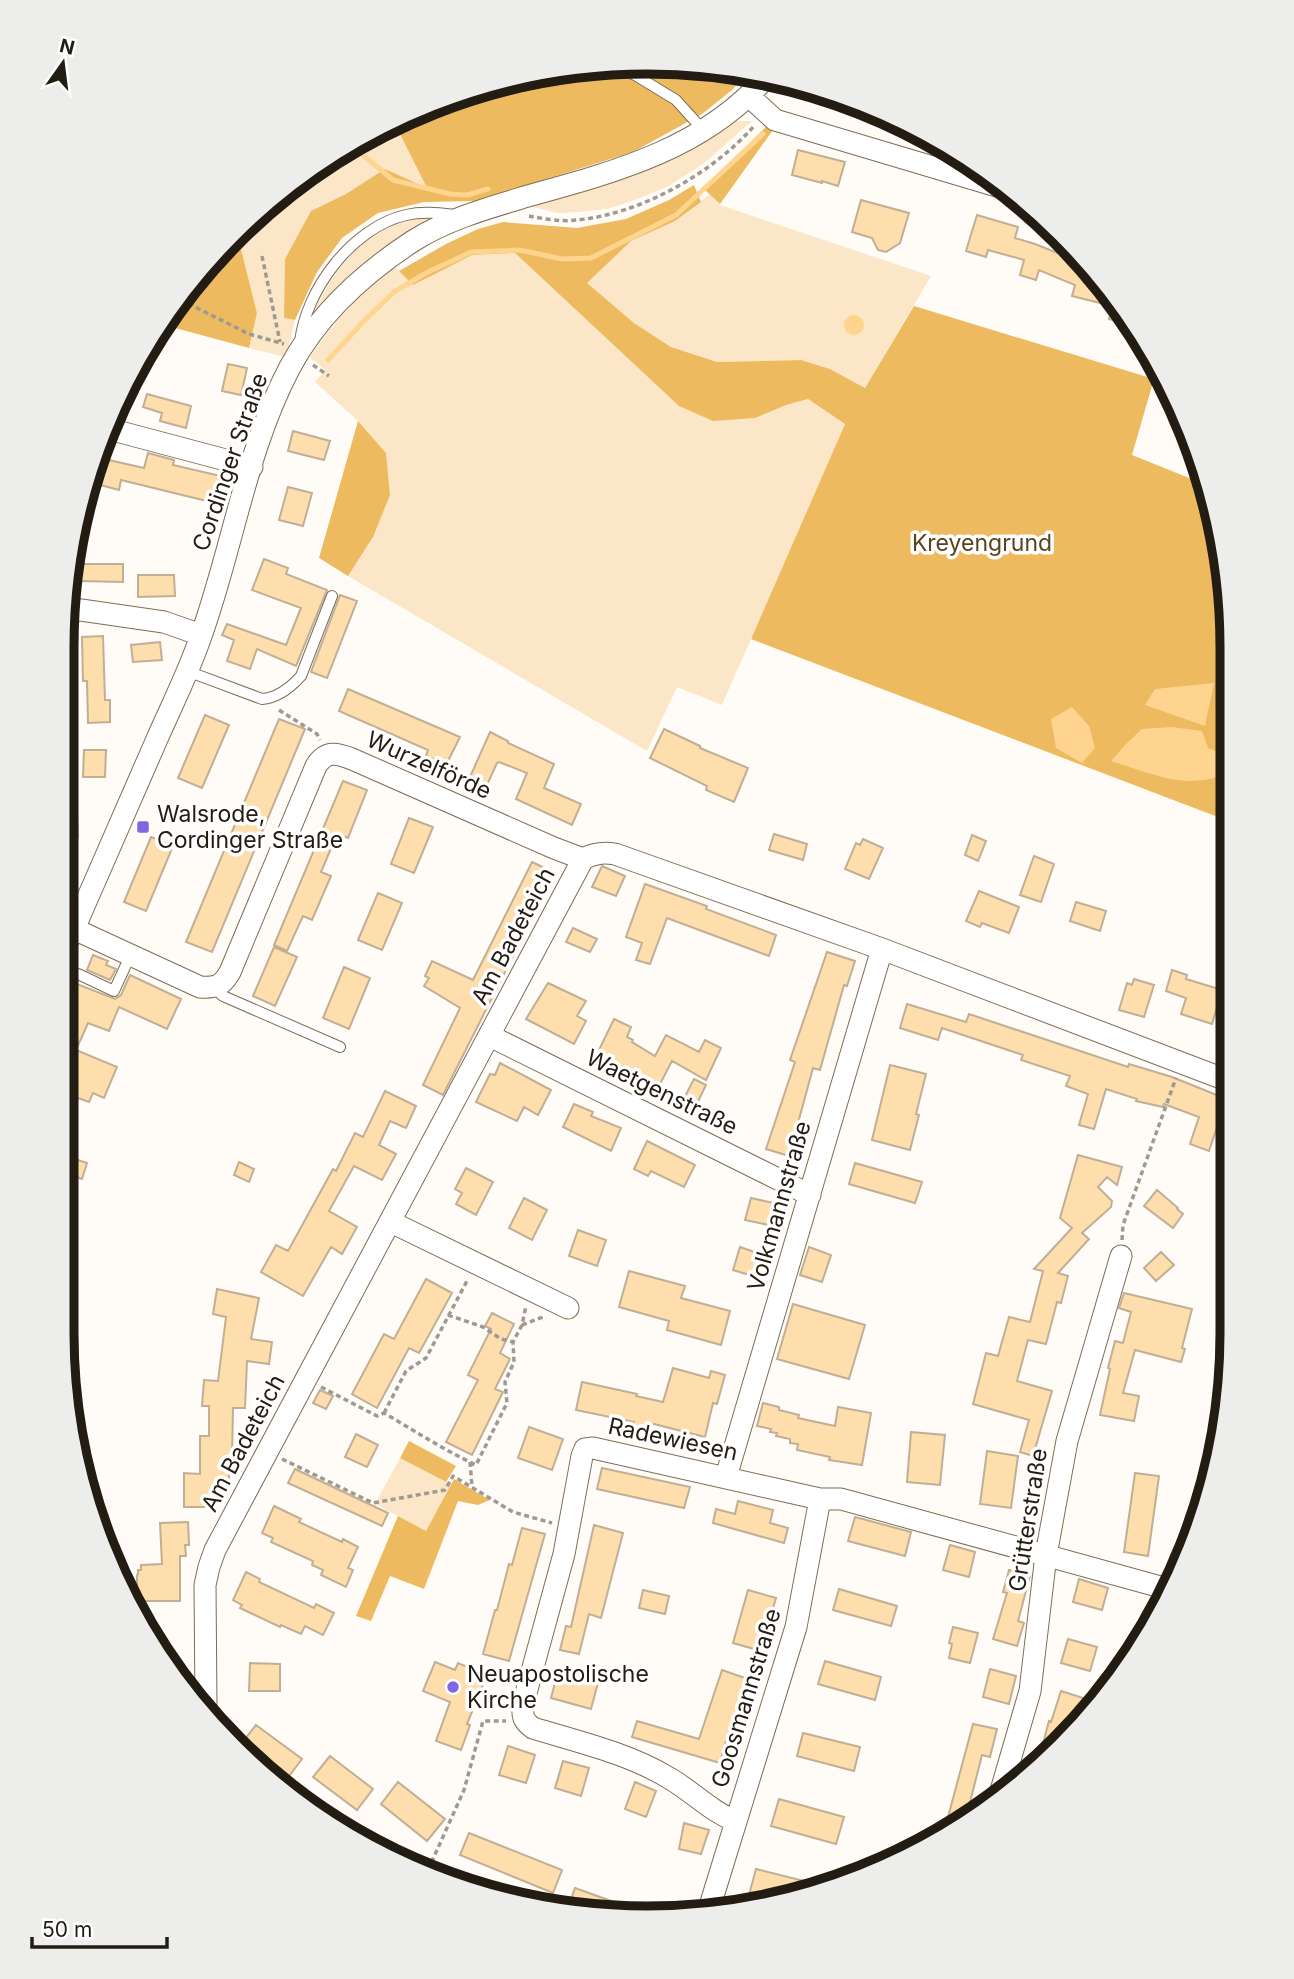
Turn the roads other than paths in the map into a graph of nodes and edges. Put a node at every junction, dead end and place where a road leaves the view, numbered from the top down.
1 (634, 74) edge
2 (760, 85) edge
3 (750, 97) junction
4 (704, 131) junction
5 (982, 182) edge
6 (463, 216) junction
7 (299, 353) junction
8 (116, 431) edge
9 (252, 467) junction
10 (332, 596) dead end
11 (75, 610) edge
12 (201, 635) junction
13 (187, 671) junction
14 (583, 859) junction
15 (74, 929) joint
16 (882, 949) junction
17 (131, 954) junction
18 (78, 974) dead end
19 (214, 988) junction
20 (490, 1036) junction
21 (340, 1047) dead end
22 (1220, 1078) edge
23 (810, 1195) junction
24 (391, 1222) junction
25 (1121, 1256) road end
26 (568, 1308) dead end
27 (726, 1477) junction
28 (820, 1499) junction
29 (1046, 1555) junction
30 (1161, 1587) edge
31 (206, 1698) edge
32 (1004, 1780) edge
33 (736, 1821) junction
34 (711, 1902) edge

1 - 4 lane
2 - 3 street, Cordinger Straße
3 - 4 street, Cordinger Straße
3 - 5 street
4 - 6 street, Cordinger Straße
6 - 7 street, Cordinger Straße
6 - 7 lane
7 - 9 street, Cordinger Straße
8 - 9 street
9 - 12 street, Cordinger Straße
10 - 13 lane
11 - 12 street
12 - 13 street, Cordinger Straße
13 - 15 street, Cordinger Straße
14 - 16 street
14 - 19 street, Wurzelförde
14 - 20 street, Am Badeteich
15 - 17 street
16 - 22 street
16 - 23 street, Volkmannstraße
17 - 18 lane
17 - 19 street
19 - 21 lane
20 - 23 street, Waetgenstraße
20 - 24 street, Am Badeteich
23 - 27 street, Volkmannstraße
24 - 26 street
24 - 31 street, Am Badeteich
25 - 29 street, Grütterstraße
27 - 28 street, Radewiesen
27 - 33 street, Radewiesen
28 - 29 street, Radewiesen
28 - 33 street, Goosmannstraße
29 - 30 street, Radewiesen
29 - 32 street, Grütterstraße
33 - 34 street, Goosmannstraße

